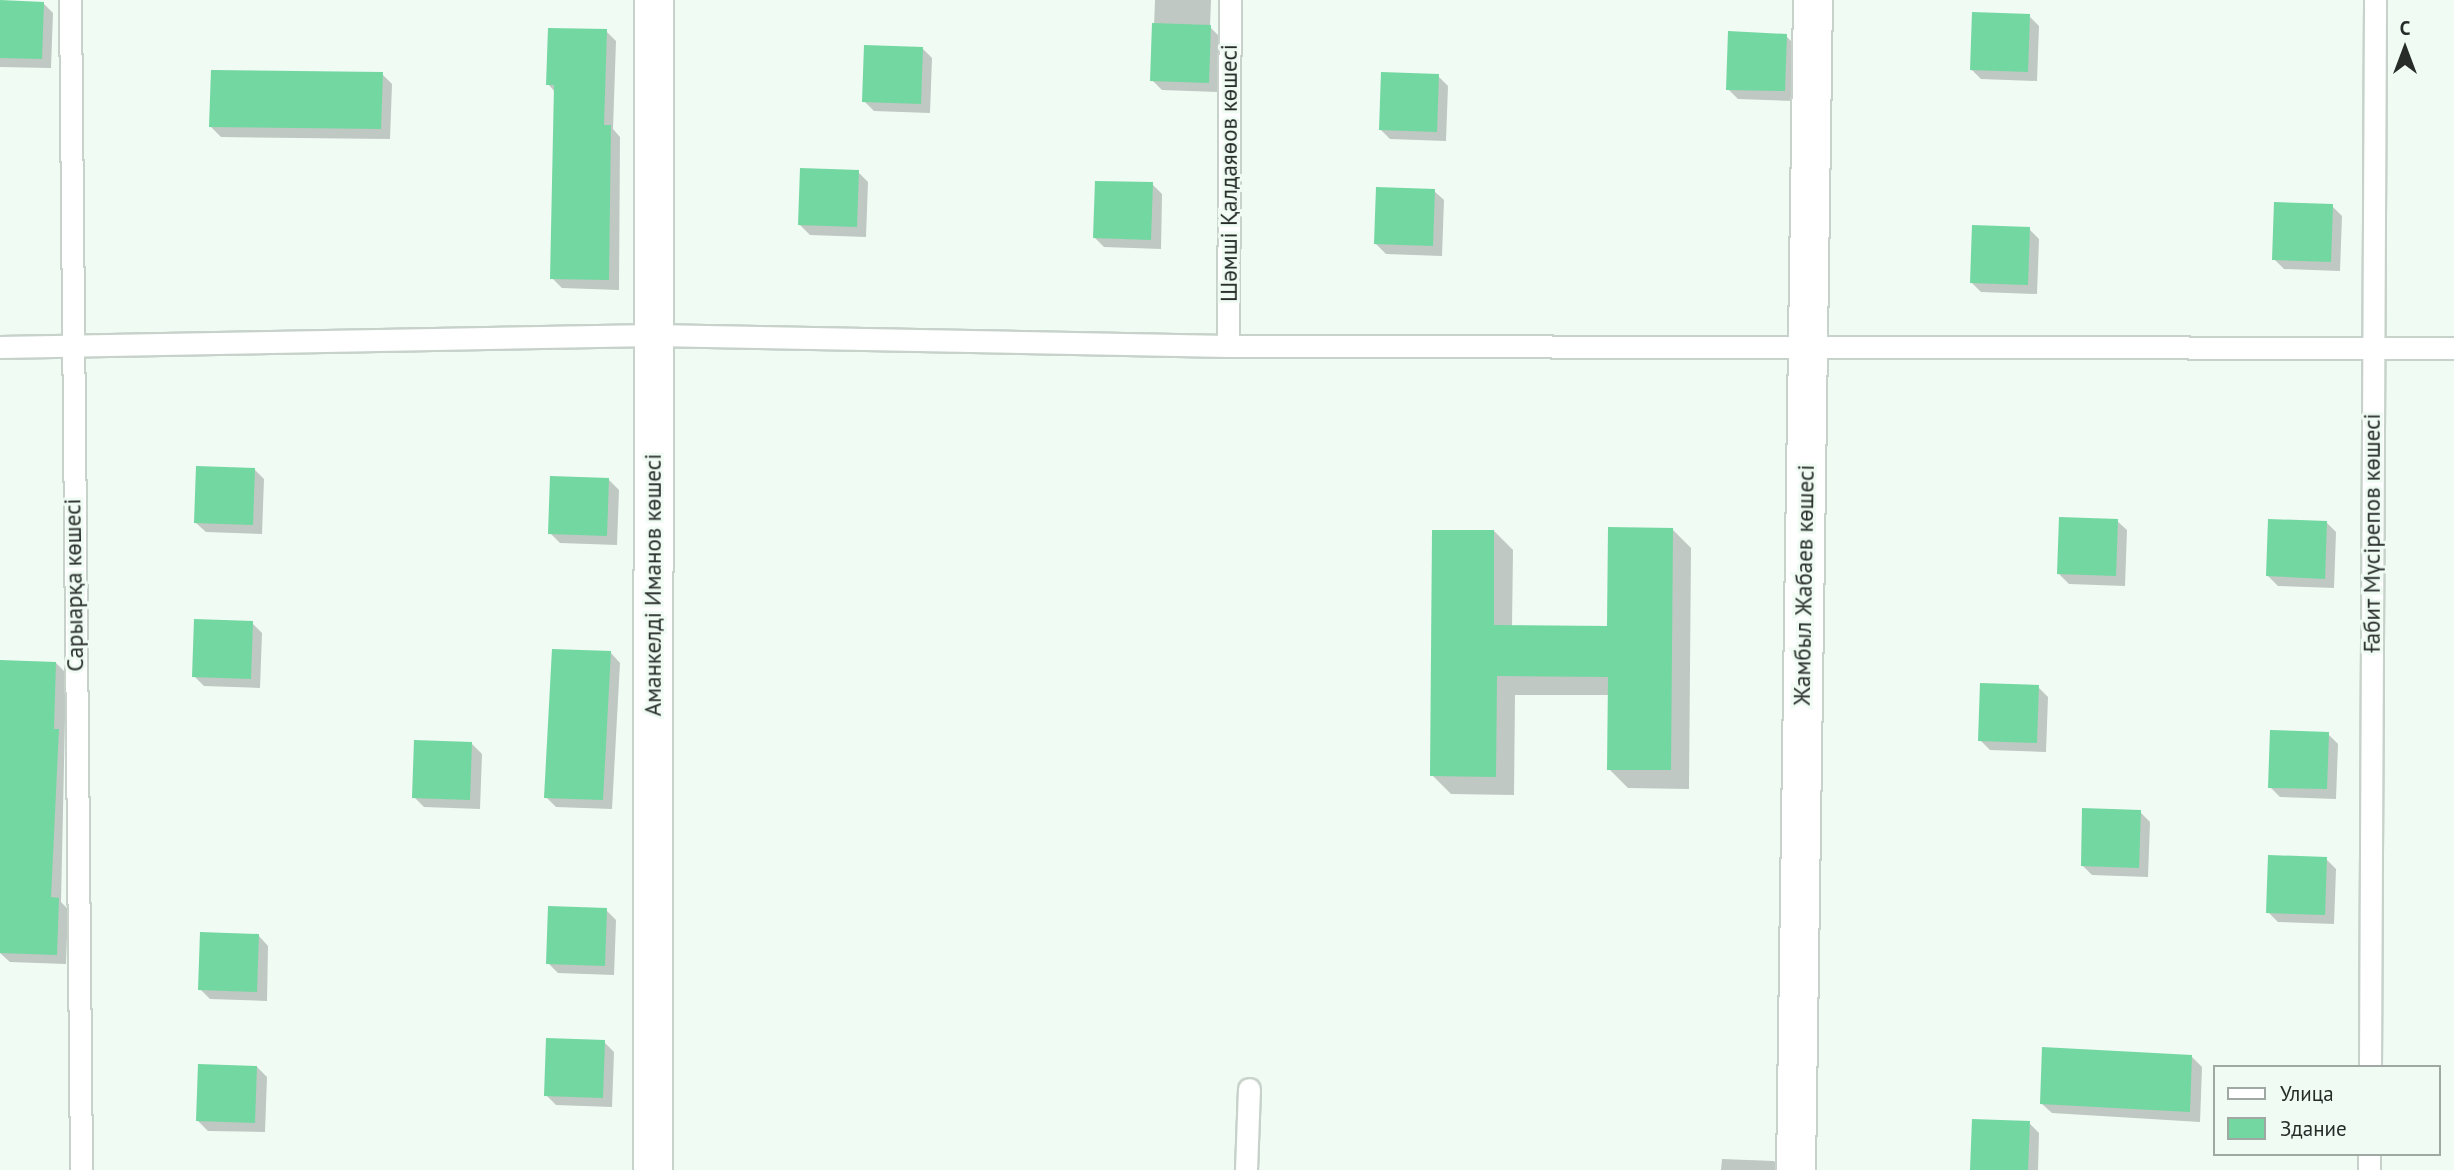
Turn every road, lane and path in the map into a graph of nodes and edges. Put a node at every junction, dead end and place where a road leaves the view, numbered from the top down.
1 (70, 0) edge
2 (654, 0) edge
3 (1230, 0) edge
4 (1813, 0) edge
5 (2375, 0) edge
6 (653, 335) junction
7 (71, 346) junction
8 (1228, 346) junction
9 (0, 348) edge
10 (2373, 348) junction
11 (2454, 348) edge
12 (1808, 349) junction
13 (2370, 1065) edge
14 (1249, 1089) dead end
15 (81, 1170) edge
16 (653, 1170) edge
17 (1246, 1170) edge
18 (1796, 1170) edge

1 - 7 lane, Сарыарқа көшесі
2 - 6 street, Аманкелді Иманов көшесі
3 - 8 lane, Шәмші Қалдаяөов көшесі
4 - 12 street, Жамбыл Жабаев көшесі
5 - 10 lane, Ғабит Мүсірепов көшесі
6 - 7 lane
6 - 8 lane
6 - 16 street, Аманкелді Иманов көшесі
7 - 9 lane
7 - 15 lane, Сарыарқа көшесі
8 - 12 lane
10 - 11 lane
10 - 12 lane
10 - 13 lane, Ғабит Мүсірепов көшесі
12 - 18 street, Жамбыл Жабаев көшесі
14 - 17 lane

